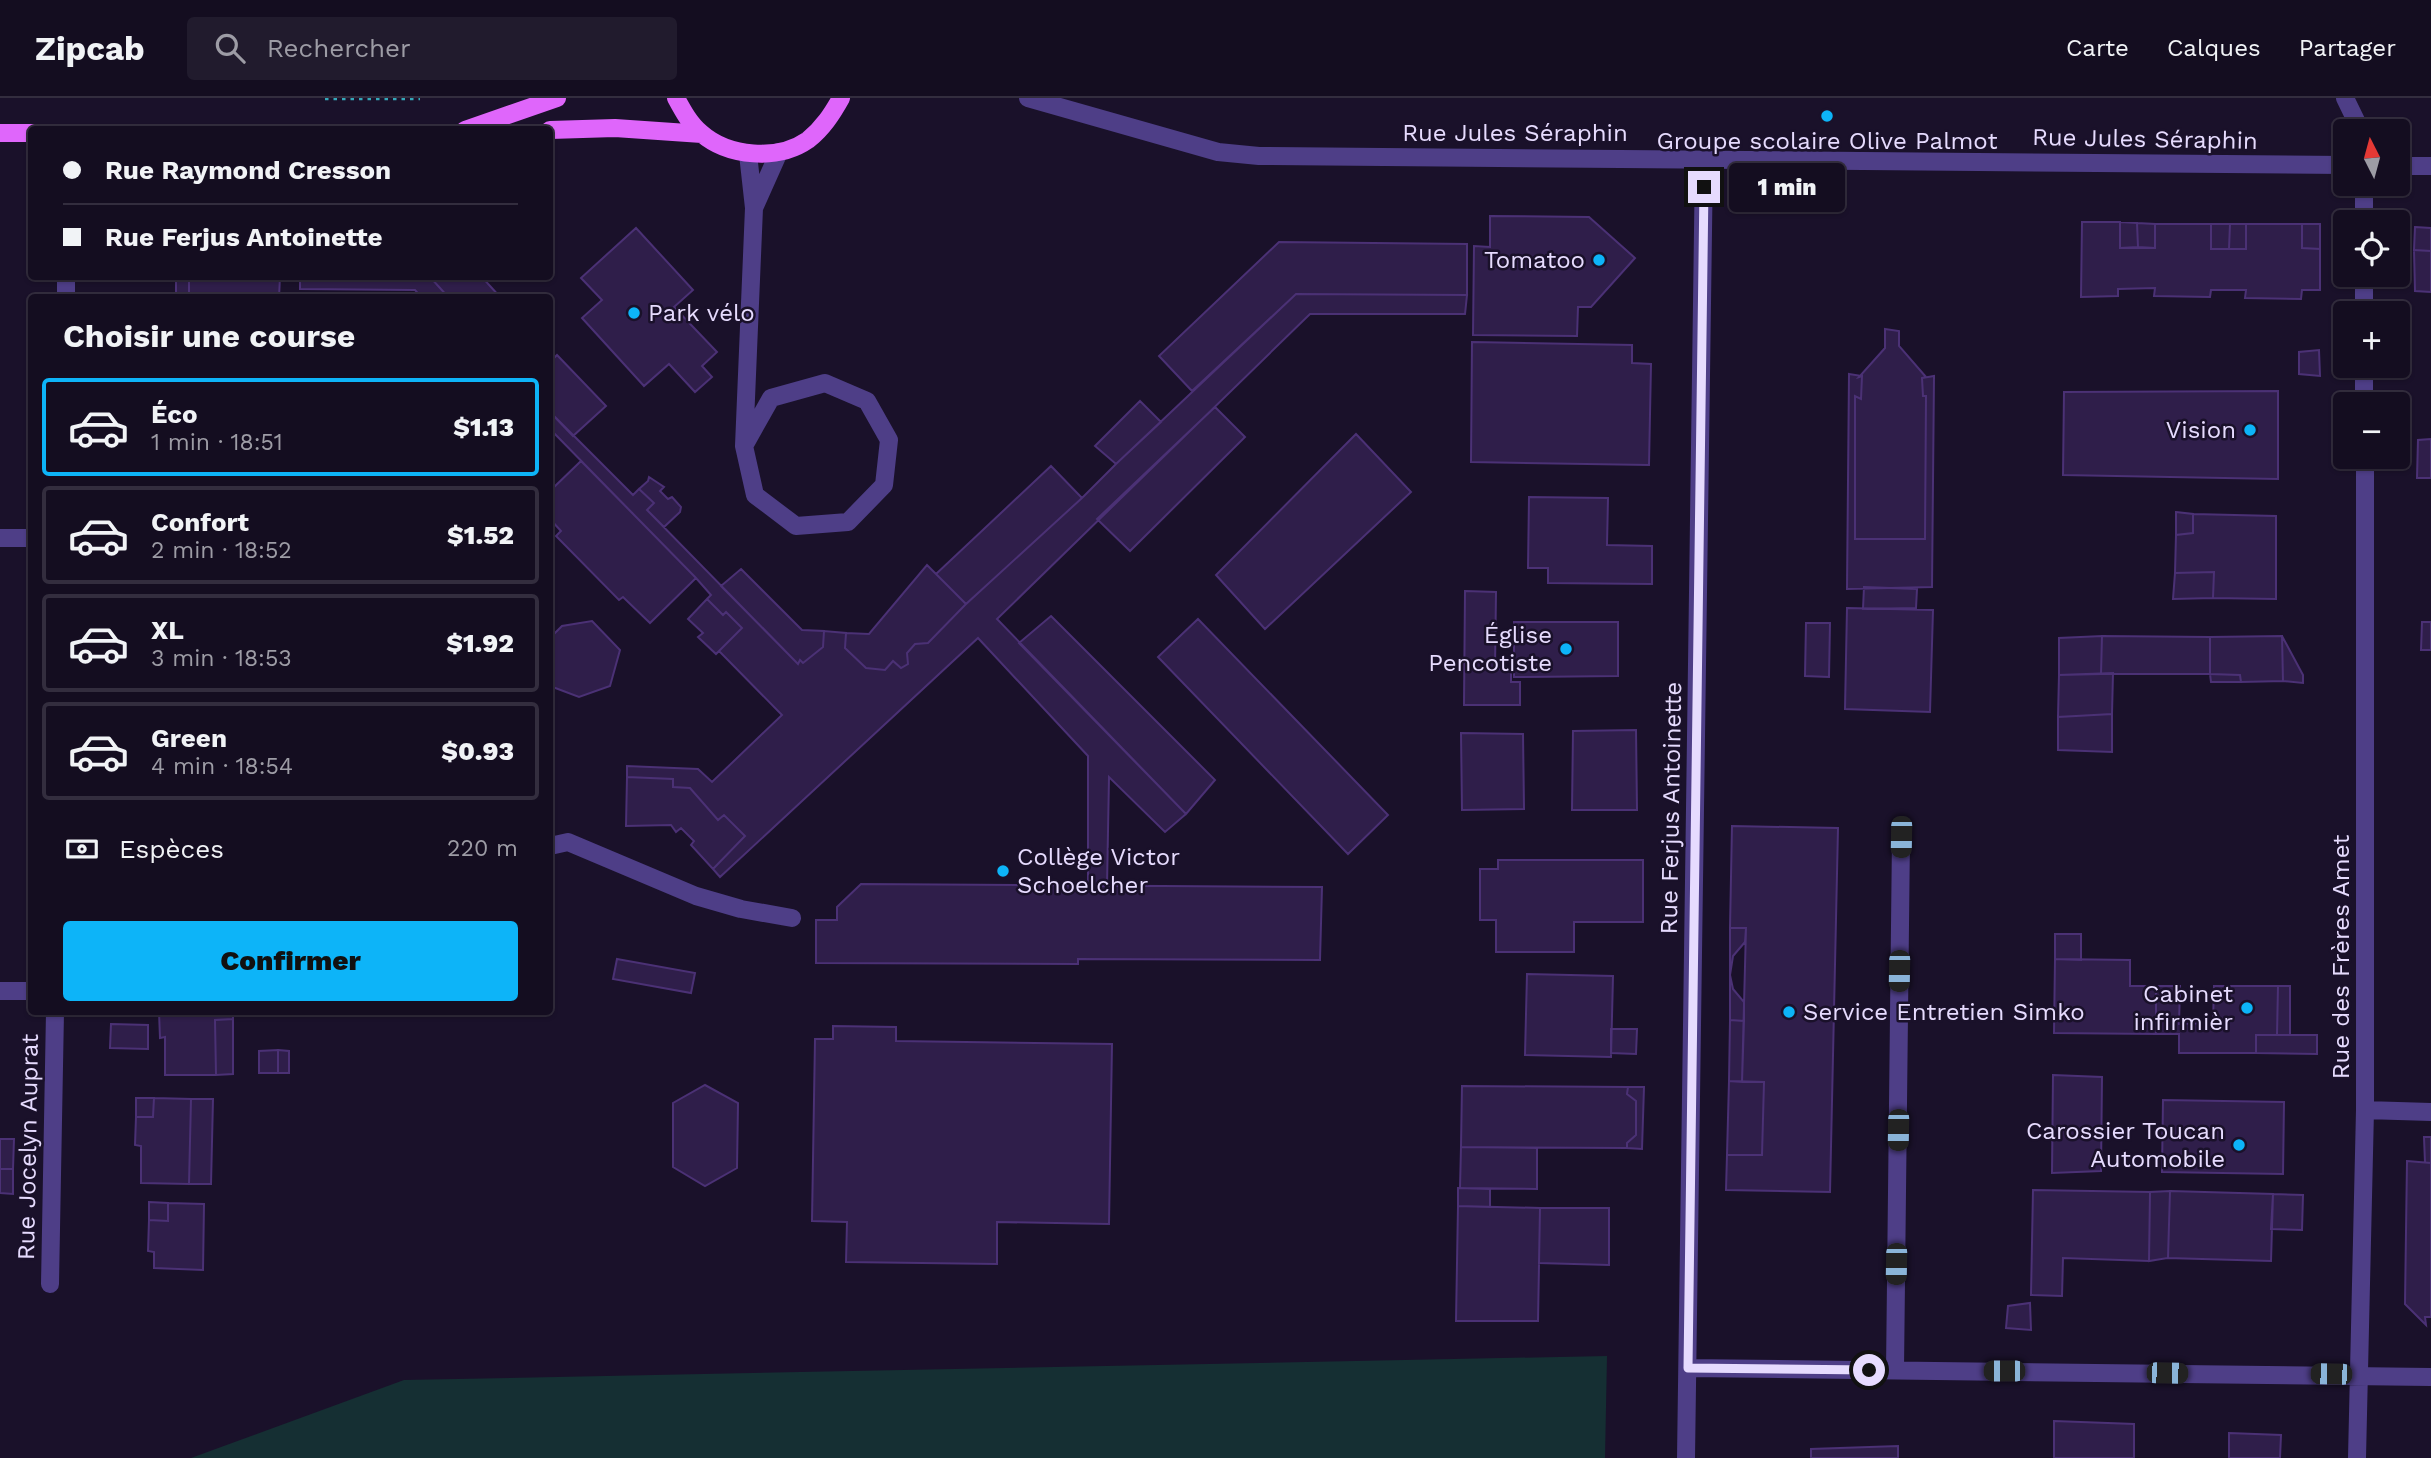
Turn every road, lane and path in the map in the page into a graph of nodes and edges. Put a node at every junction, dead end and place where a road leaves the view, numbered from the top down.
1 (325, 98) edge
2 (420, 98) edge
3 (557, 98) edge
4 (676, 98) edge
5 (841, 98) edge
6 (1028, 98) edge
7 (2344, 98) edge
8 (2355, 119) edge
9 (476, 126) edge
10 (553, 130) edge
11 (0, 133) edge
12 (28, 133) edge
13 (702, 134) junction
14 (779, 152) junction
15 (748, 154) junction
16 (1704, 159) junction
17 (2333, 165) edge
18 (2410, 166) edge
19 (2431, 166) edge
20 (754, 208) junction
21 (744, 446) junction
22 (2365, 469) edge
23 (0, 538) edge
24 (28, 538) edge
25 (1901, 837) dead end
26 (553, 845) edge
27 (792, 918) dead end
28 (0, 991) edge
29 (28, 991) edge
30 (55, 1015) edge
31 (2365, 1110) junction
32 (2431, 1112) edge
33 (50, 1284) dead end
34 (1688, 1368) junction
35 (1895, 1370) junction
36 (2358, 1374) junction
37 (2431, 1377) edge
38 (1686, 1458) edge
39 (2357, 1458) edge

1 - 2 path
3 - 9 main road
4 - 13 main road
5 - 14 main road
6 - 16 street, Rue Jules Séraphin
7 - 8 street
10 - 13 main road
11 - 12 main road
13 - 15 main road
14 - 15 main road
14 - 20 street
15 - 20 street
16 - 17 street, Rue Jules Séraphin
16 - 34 street, Rue Ferjus Antoinette
18 - 19 street
20 - 21 street
21 - 21 street
22 - 31 street, Rue des Frères Amet
23 - 24 street
25 - 35 street
26 - 27 street
28 - 29 street
30 - 33 street, Rue Jocelyn Auprat
31 - 32 street
31 - 36 street, Rue des Frères Amet
34 - 35 street
34 - 38 street, Rue Ferjus Antoinette
35 - 36 street
36 - 37 street
36 - 39 street, Rue des Frères Amet

